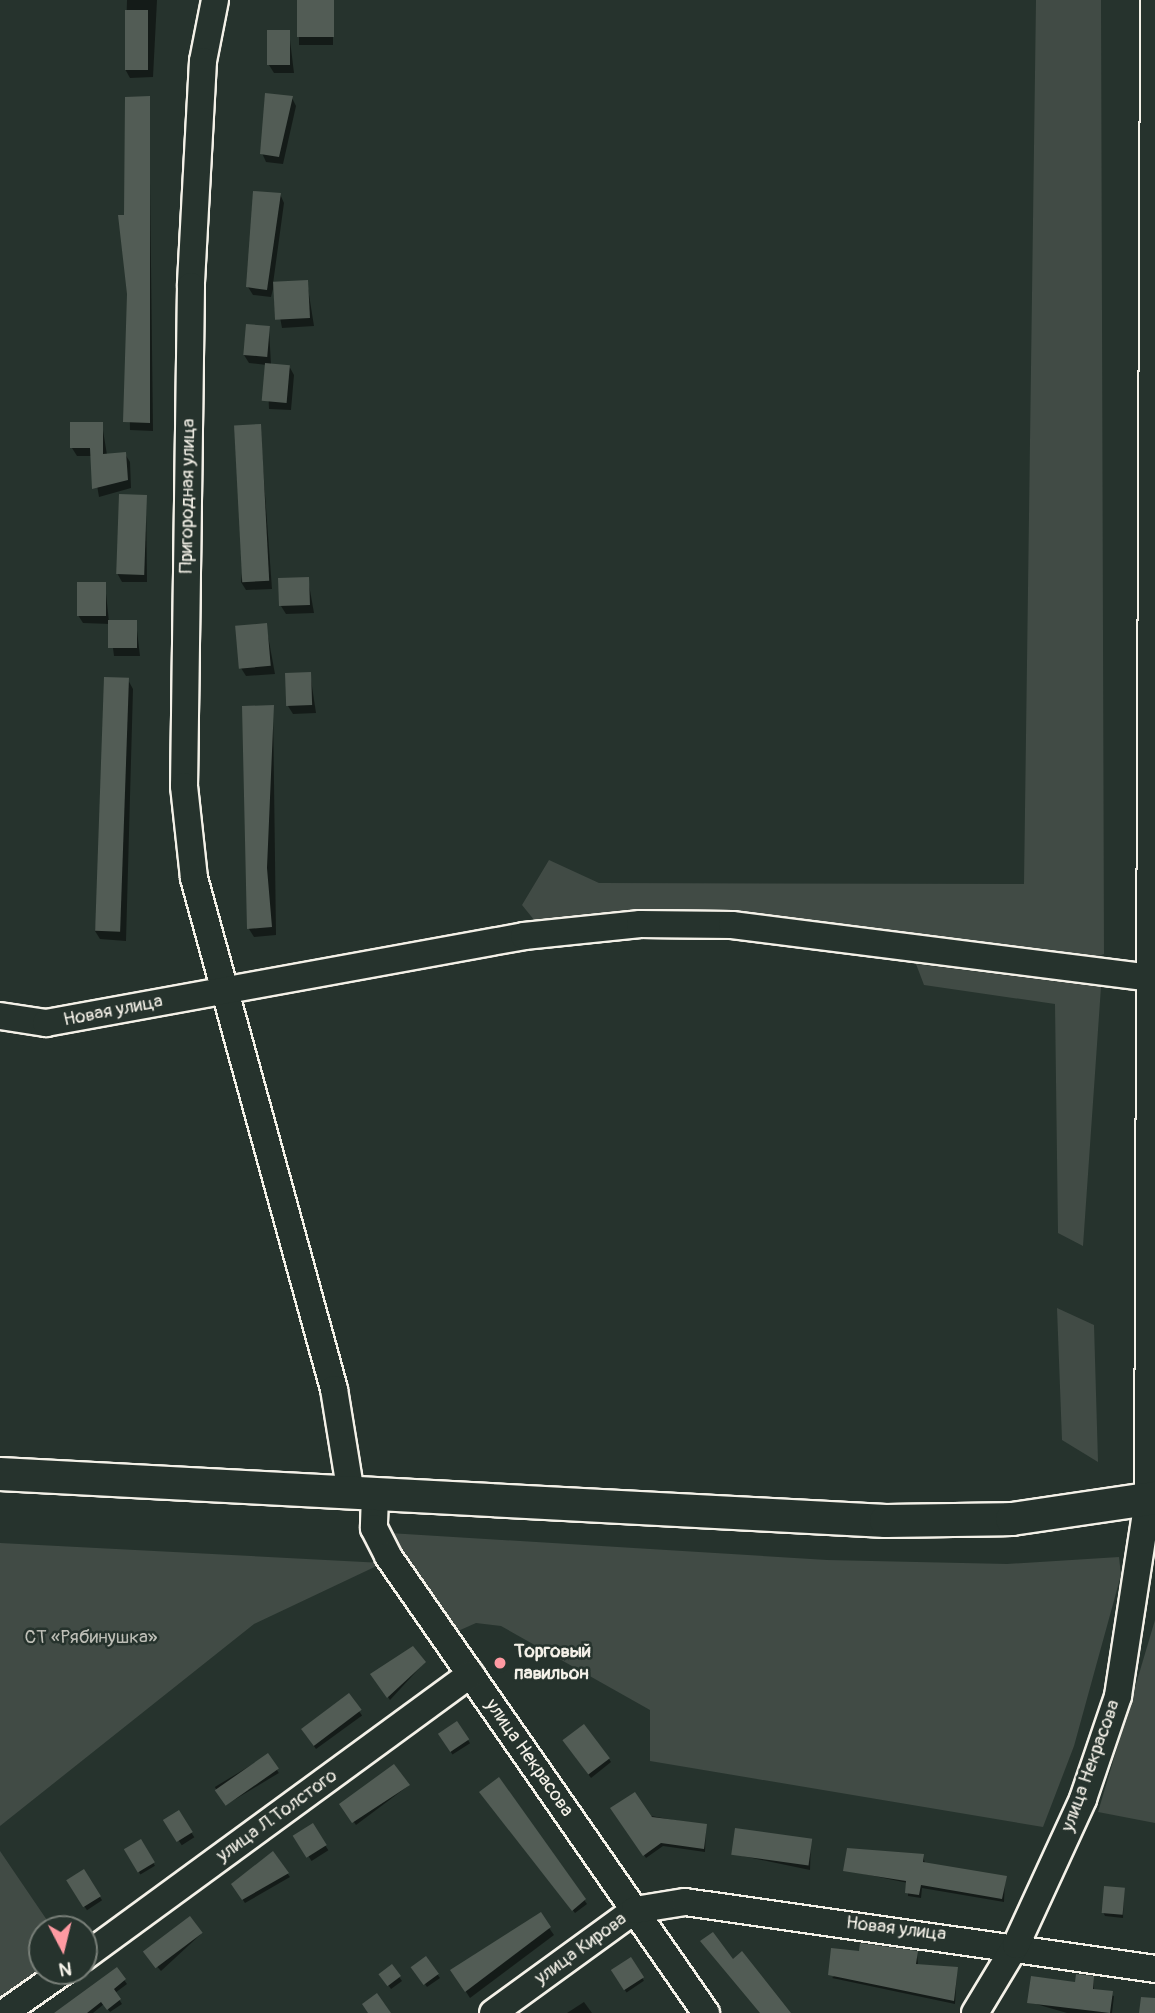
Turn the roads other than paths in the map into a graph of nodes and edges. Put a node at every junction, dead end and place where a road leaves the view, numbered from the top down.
1 (215, 0) edge
2 (1154, 0) edge
3 (1152, 978) junction
4 (226, 989) junction
5 (0, 1016) edge
6 (0, 1474) edge
7 (363, 1494) junction
8 (1152, 1499) edge
9 (471, 1674) junction
10 (635, 1910) junction
11 (1016, 1945) junction
12 (98, 1947) edge
13 (1155, 1969) edge
14 (44, 1985) edge
15 (4, 2013) edge
16 (493, 2013) edge
17 (706, 2013) edge
18 (975, 2013) edge

1 - 4 street, Пригородная улица
2 - 3 street, улица Некрасова
3 - 4 street, Новая улица
3 - 8 street, улица Некрасова
4 - 5 street, Новая улица
4 - 7 street, Пригородная улица
6 - 7 main road
7 - 8 main road
7 - 9 street, улица Некрасова
8 - 11 street, улица Некрасова
9 - 10 street, улица Некрасова
9 - 12 street, улица Л.Толстого
10 - 11 street, Новая улица
10 - 16 street, улица Кирова
10 - 17 street, улица Некрасова
11 - 13 street, Новая улица
11 - 18 street, улица Некрасова
14 - 15 street

